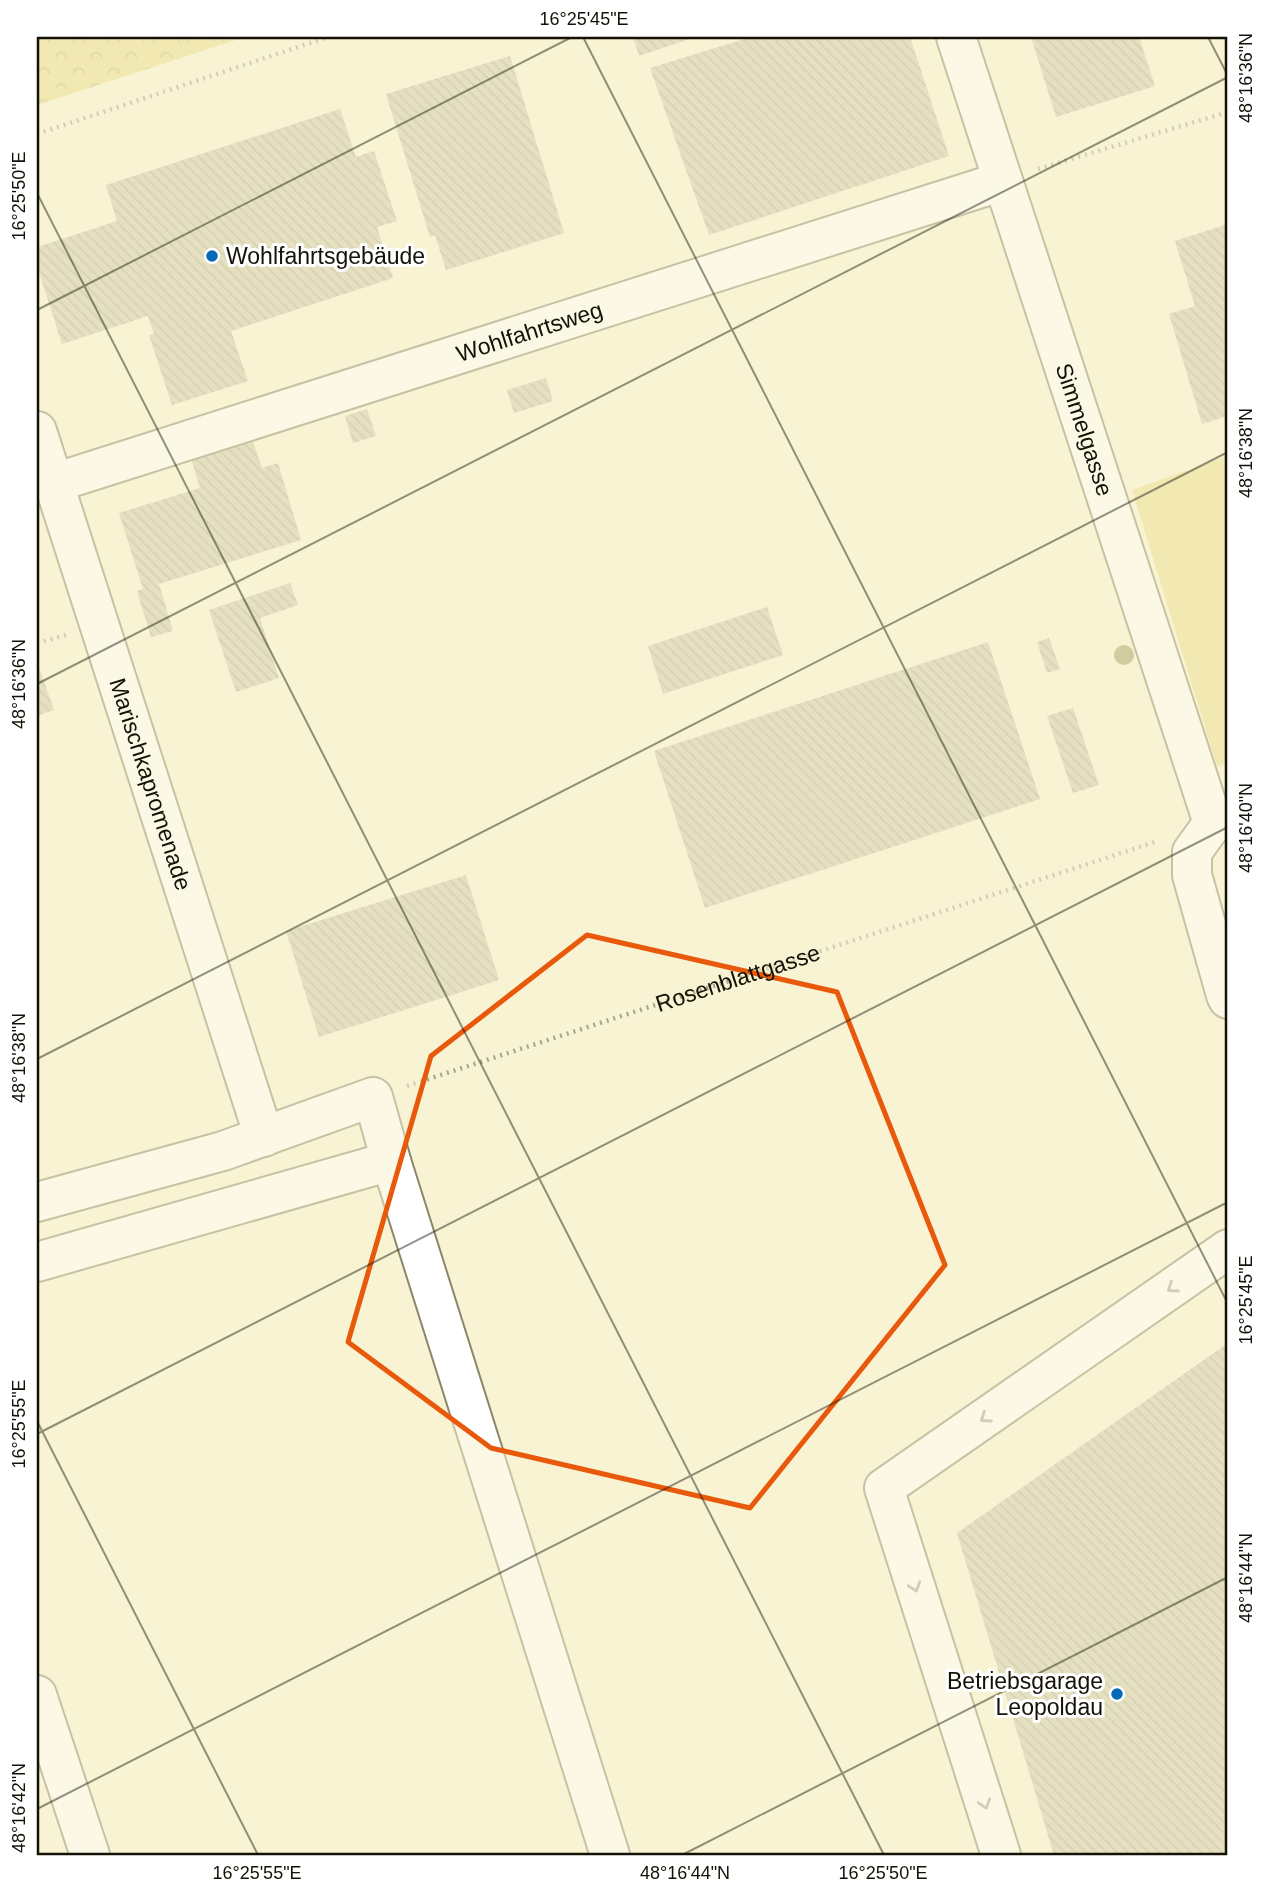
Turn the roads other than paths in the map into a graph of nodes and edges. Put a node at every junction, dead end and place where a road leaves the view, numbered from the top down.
1 (956, 37) edge
2 (1003, 181) junction
3 (37, 430) edge
4 (54, 483) junction
5 (1228, 999) edge
6 (264, 1137) junction
7 (391, 1161) junction
8 (37, 1202) edge
9 (1228, 1249) edge
10 (37, 1262) edge
11 (37, 1695) edge
12 (90, 1855) edge
13 (610, 1855) edge
14 (1001, 1855) edge

1 - 2 street, Simmelgasse
2 - 4 street, Wohlfahrtsweg
2 - 5 street, Simmelgasse
3 - 4 street, Marischkapromenade
4 - 6 street, Marischkapromenade
6 - 7 street
6 - 8 street
7 - 10 street
7 - 13 street
9 -> 14 street
11 - 12 street

